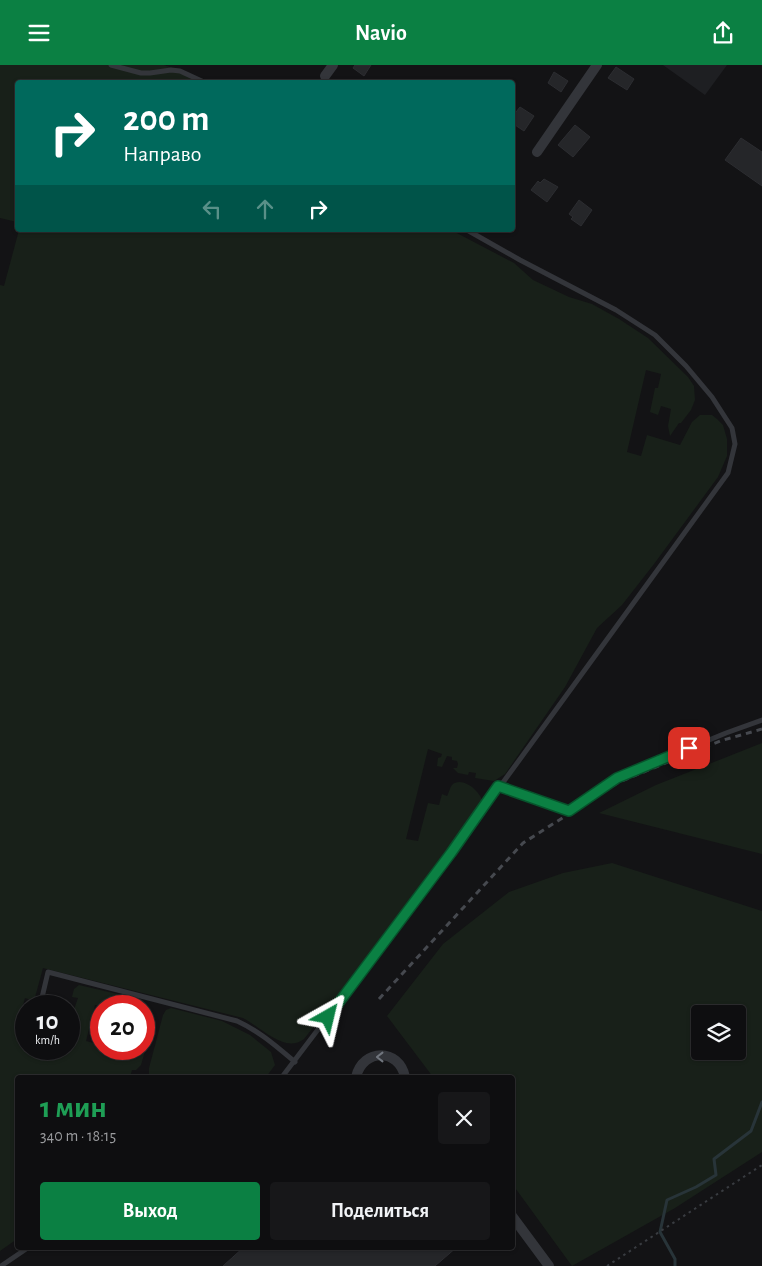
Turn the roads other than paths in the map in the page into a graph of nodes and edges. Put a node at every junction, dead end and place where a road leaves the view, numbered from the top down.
1 (111, 65) edge
2 (332, 65) edge
3 (597, 65) edge
4 (325, 76) dead end
5 (200, 80) edge
6 (537, 152) dead end
7 (471, 232) edge
8 (762, 720) edge
9 (498, 786) junction
10 (43, 995) edge
11 (294, 1062) junction
12 (284, 1075) edge
13 (357, 1075) edge
14 (404, 1075) edge
15 (515, 1220) edge
16 (25, 1250) edge
17 (1, 1266) edge
18 (550, 1266) edge

1 - 5 lane
2 - 4 street
3 - 6 street
7 - 9 lane
8 - 9 lane
9 - 11 lane
10 - 11 lane
11 - 12 lane
14 -> 13 street
15 - 18 street
16 - 17 lane

